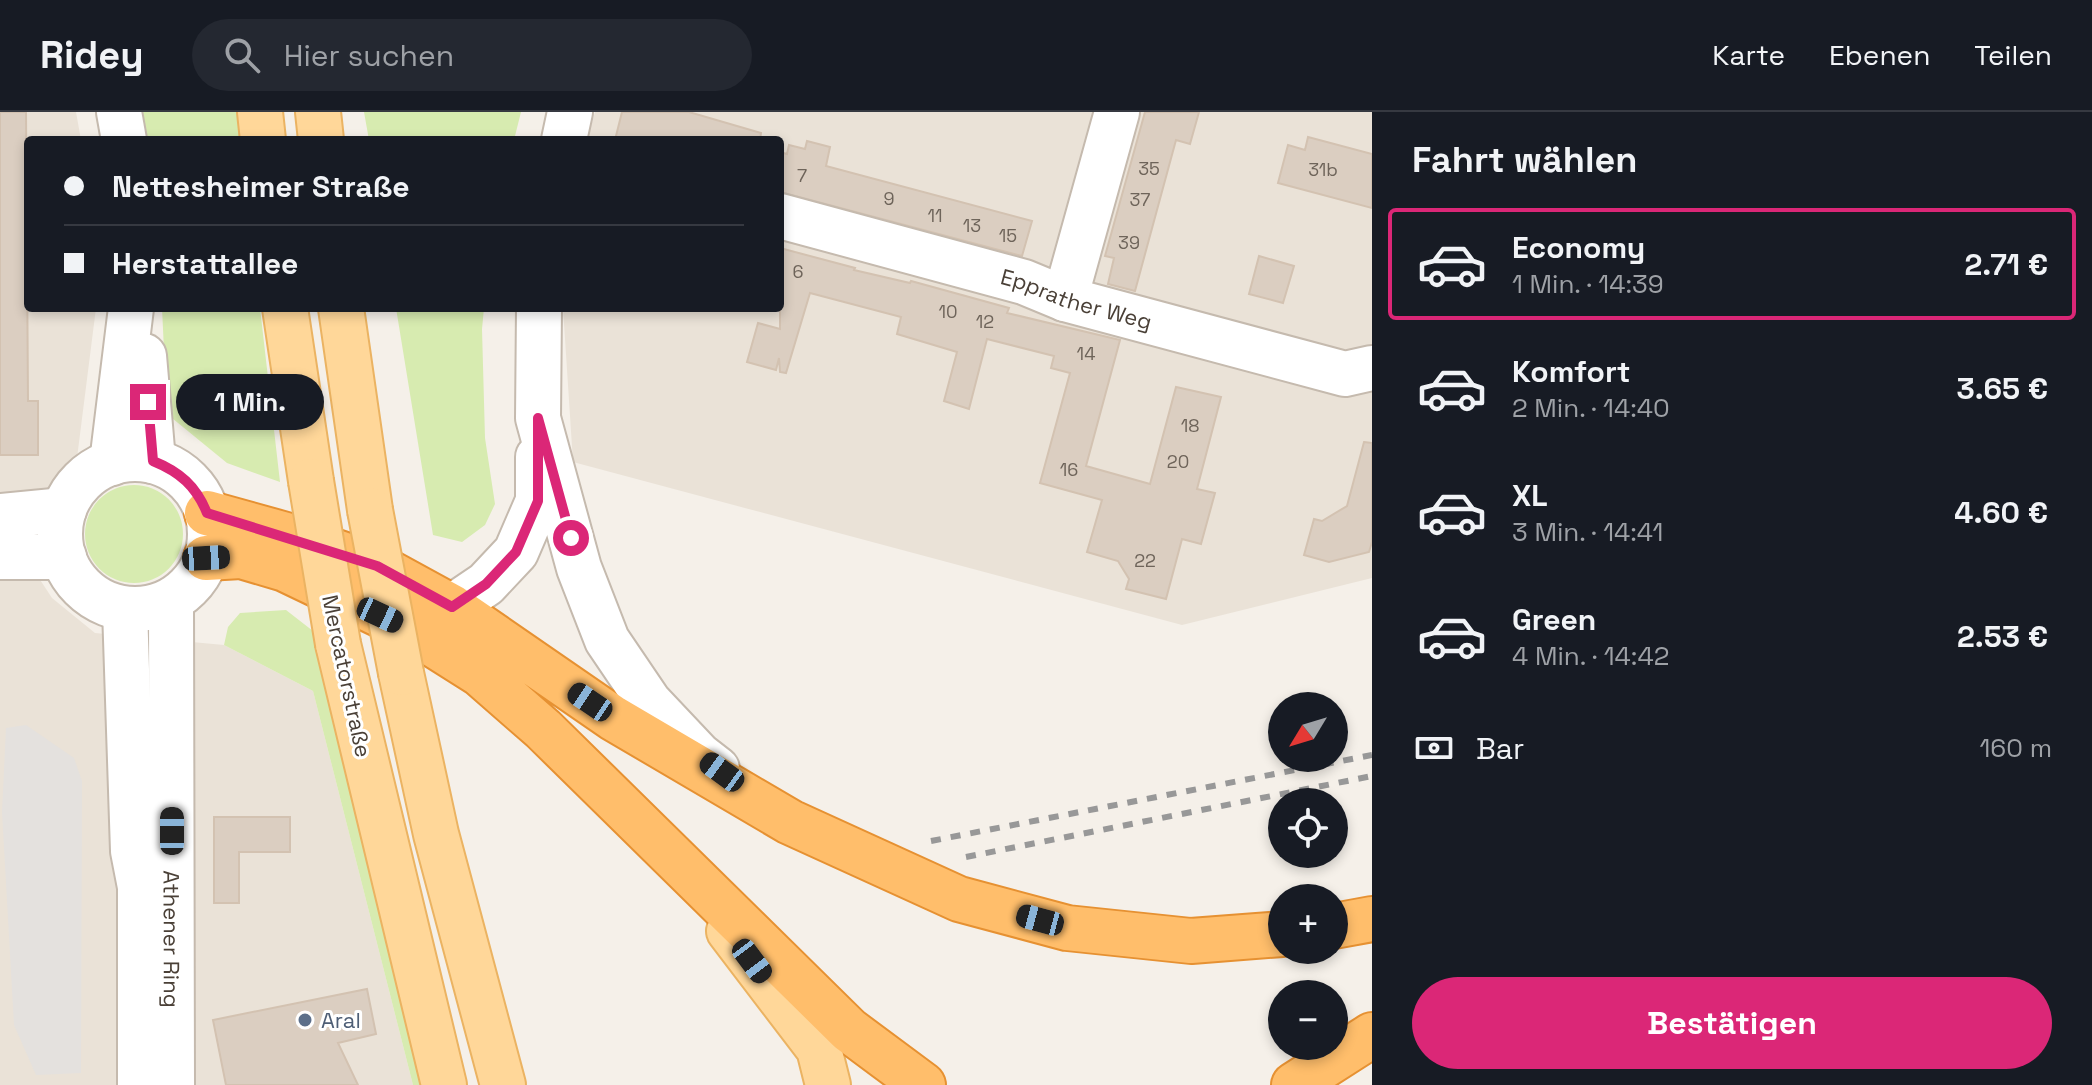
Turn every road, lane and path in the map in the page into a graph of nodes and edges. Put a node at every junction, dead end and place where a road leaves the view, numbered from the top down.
1 (119, 112) edge
2 (260, 112) edge
3 (318, 112) edge
4 (570, 112) edge
5 (1117, 112) edge
6 (123, 136) edge
7 (263, 136) edge
8 (321, 136) edge
9 (565, 136) edge
10 (784, 217) edge
11 (1065, 299) junction
12 (131, 312) edge
13 (140, 312) edge
14 (286, 312) edge
15 (342, 312) edge
16 (539, 312) edge
17 (1372, 368) edge
18 (538, 418) junction
19 (133, 462) junction
20 (64, 510) junction
21 (207, 513) junction
22 (0, 516) edge
23 (0, 557) edge
24 (64, 557) junction
25 (206, 558) junction
26 (171, 601) junction
27 (452, 607) junction
28 (125, 609) junction
29 (790, 822) junction
30 (640, 825) junction
31 (1372, 919) edge
32 (1348, 923) edge
33 (1268, 935) edge
34 (486, 1027) junction
35 (1372, 1035) edge
36 (140, 1085) edge
37 (172, 1085) edge
38 (444, 1085) edge
39 (503, 1085) edge
40 (517, 1085) edge
41 (828, 1085) edge
42 (923, 1085) edge
43 (1294, 1085) edge

1 - 6 street
2 - 7 main road
3 - 8 main road
4 - 9 street
5 - 11 street
10 - 11 street, Epprather Weg
11 - 17 street, Epprather Weg
12 - 19 street
13 - 19 street
14 - 38 main road, Mercatorstraße, bridge
15 - 34 main road, bridge
16 - 18 street
18 - 27 street
18 - 29 street
19 - 20 street
19 - 21 street
20 - 22 street
20 - 24 street
21 - 25 street
21 - 27 highway
23 - 24 street
24 - 28 street
25 - 26 street
25 - 30 highway
26 - 28 street
26 - 37 street, Athener Ring
27 - 29 highway
28 - 36 street, Athener Ring
29 - 33 highway
30 - 41 main road
30 - 42 highway
31 - 32 highway
34 - 39 main road
34 - 40 main road
35 - 43 highway

